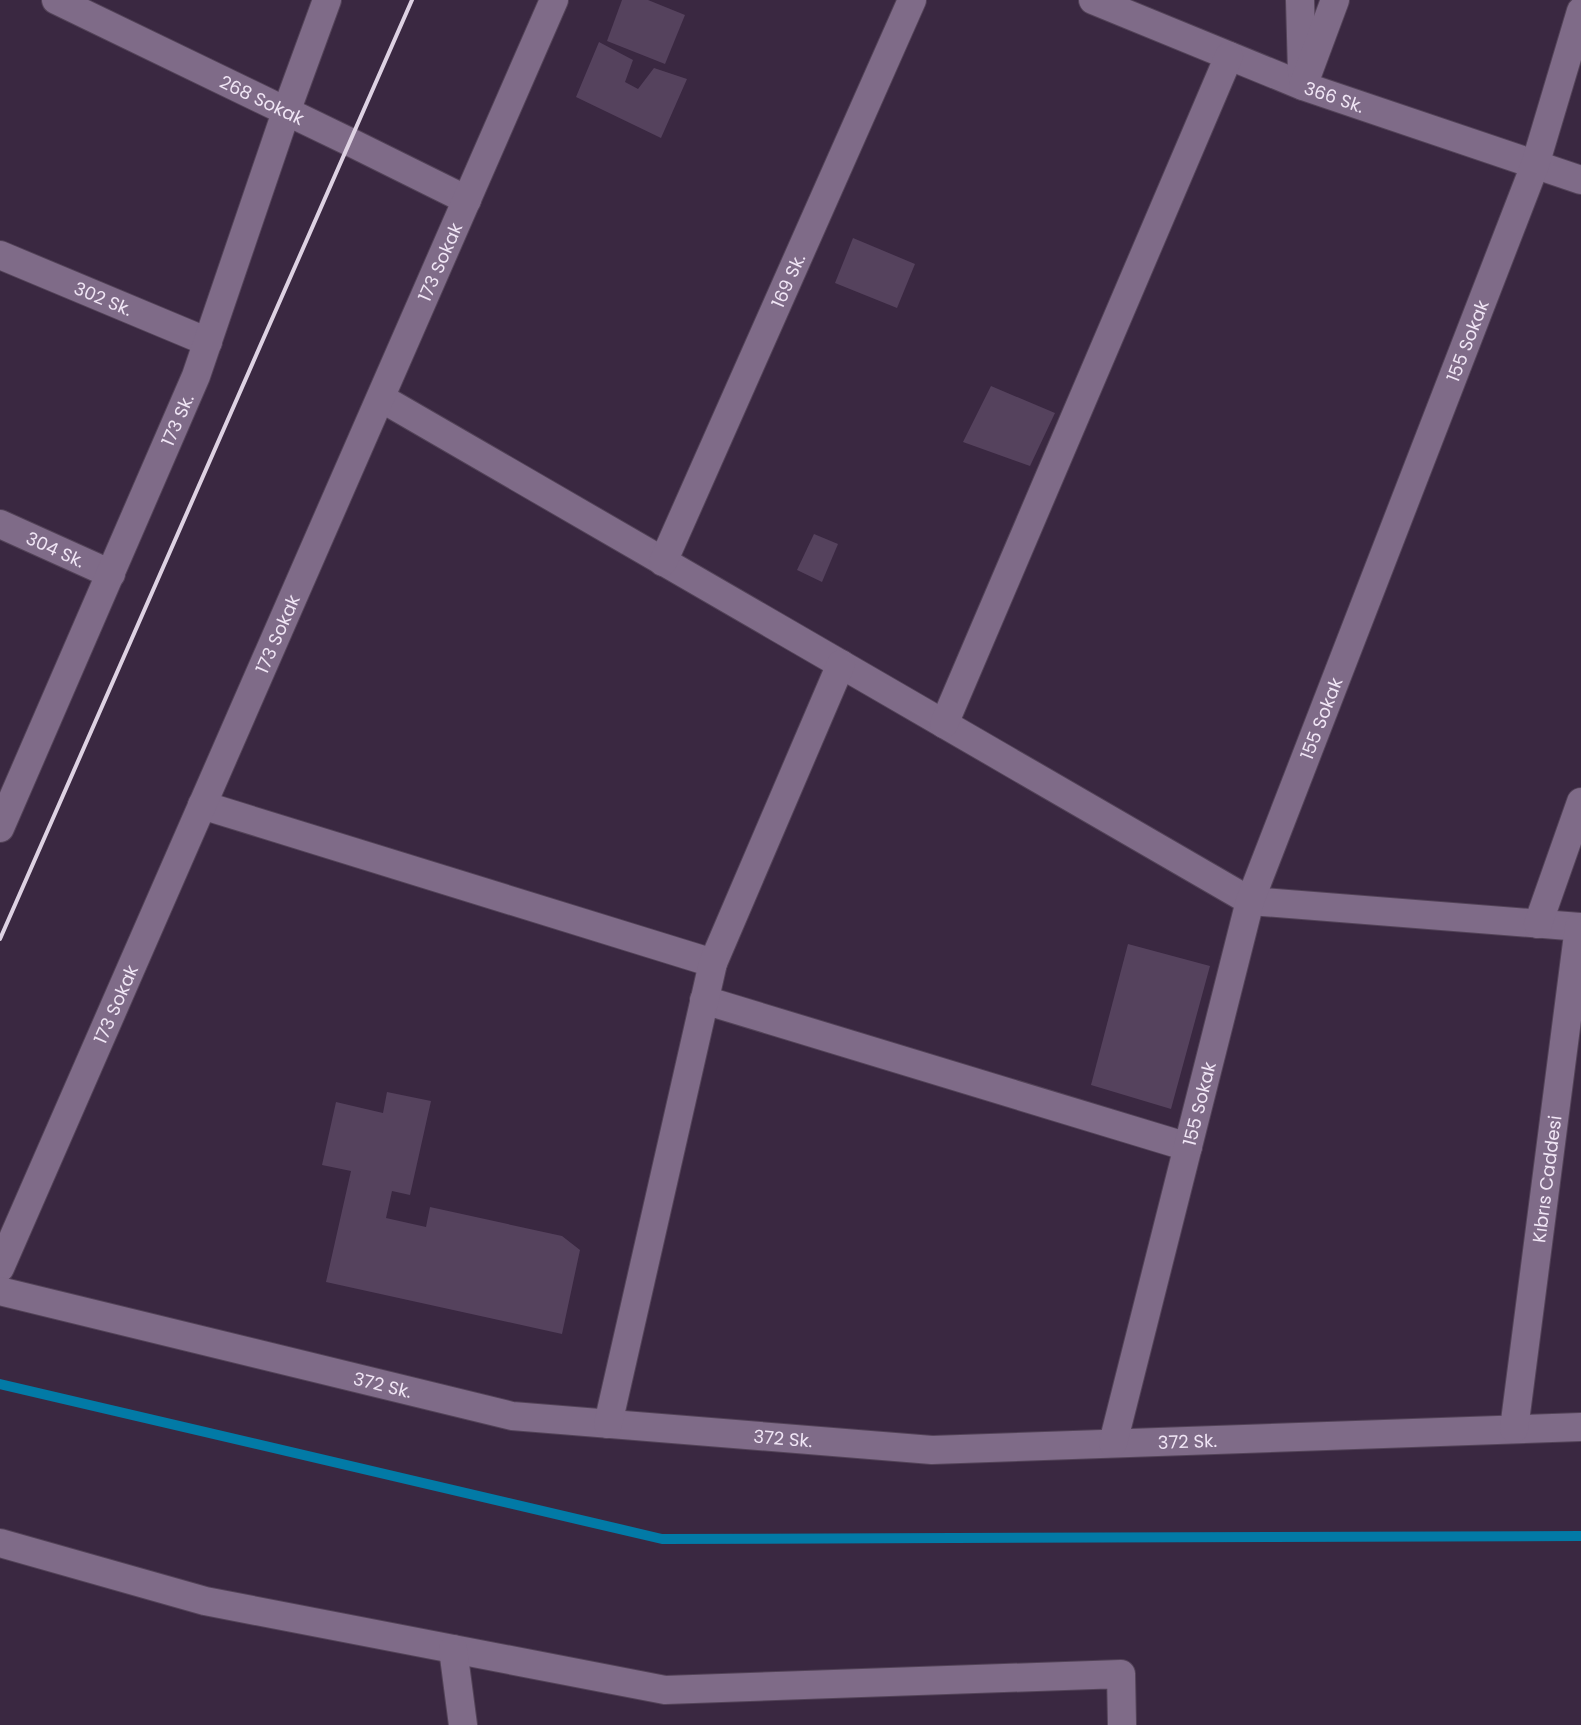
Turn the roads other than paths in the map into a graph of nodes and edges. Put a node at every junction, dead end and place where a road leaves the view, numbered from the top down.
1 (56, 0) edge
2 (327, 0) edge
3 (554, 0) edge
4 (912, 0) edge
5 (1093, 0) edge
6 (1300, 0) edge
7 (1335, 0) edge
8 (1581, 11) edge
9 (1229, 56) junction
10 (1303, 86) junction
11 (286, 112) junction
12 (1535, 165) junction
13 (1581, 180) edge
14 (467, 200) junction
15 (0, 255) edge
16 (208, 342) junction
17 (380, 398) junction
18 (0, 524) edge
19 (663, 562) junction
20 (111, 574) junction
21 (841, 664) junction
22 (944, 724) junction
23 (1581, 802) edge
24 (202, 805) junction
25 (0, 828) edge
26 (1250, 901) junction
27 (1538, 924) junction
28 (1580, 927) edge
29 (713, 963) junction
30 (704, 1000) junction
31 (1188, 1147) junction
32 (0, 1268) edge
33 (0, 1291) edge
34 (608, 1424) junction
35 (1581, 1427) edge
36 (1514, 1429) junction
37 (1113, 1443) junction
38 (0, 1543) edge
39 (453, 1649) junction
40 (463, 1725) edge
41 (1122, 1725) edge

1 - 11 street, 268 Sokak
2 - 11 street, 173 Sk.
3 - 14 street, 173 Sokak
4 - 19 street, 169 Sk.
5 - 9 street, 366 Sk.
6 - 10 street
7 - 10 street
8 - 12 street, 155 Sokak
9 - 10 street, 366 Sk.
9 - 22 street
10 - 12 street, 366 Sk.
11 - 14 street, 268 Sokak
11 - 16 street, 173 Sk.
12 - 13 street, 366 Sk.
12 - 26 street, 155 Sokak
14 - 17 street, 173 Sokak
15 - 16 street, 302 Sk.
16 - 20 street, 173 Sk.
17 - 19 street
17 - 24 street, 173 Sokak
18 - 20 street, 304 Sk.
19 - 21 street
20 - 25 street, 173 Sk.
21 - 22 street
21 - 29 street
22 - 26 street
23 - 27 street
24 - 29 street
24 - 32 street, 173 Sokak
26 - 27 street
26 - 31 street, 155 Sokak
27 - 28 street
28 - 36 street, Kıbrıs Caddesi
29 - 30 street
30 - 31 street
30 - 34 street
31 - 37 street, 155 Sokak
33 - 34 street, 372 Sk.
34 - 37 street, 372 Sk.
35 - 36 street, 372 Sk.
36 - 37 street, 372 Sk.
38 - 39 street
39 - 40 street
39 - 41 street

